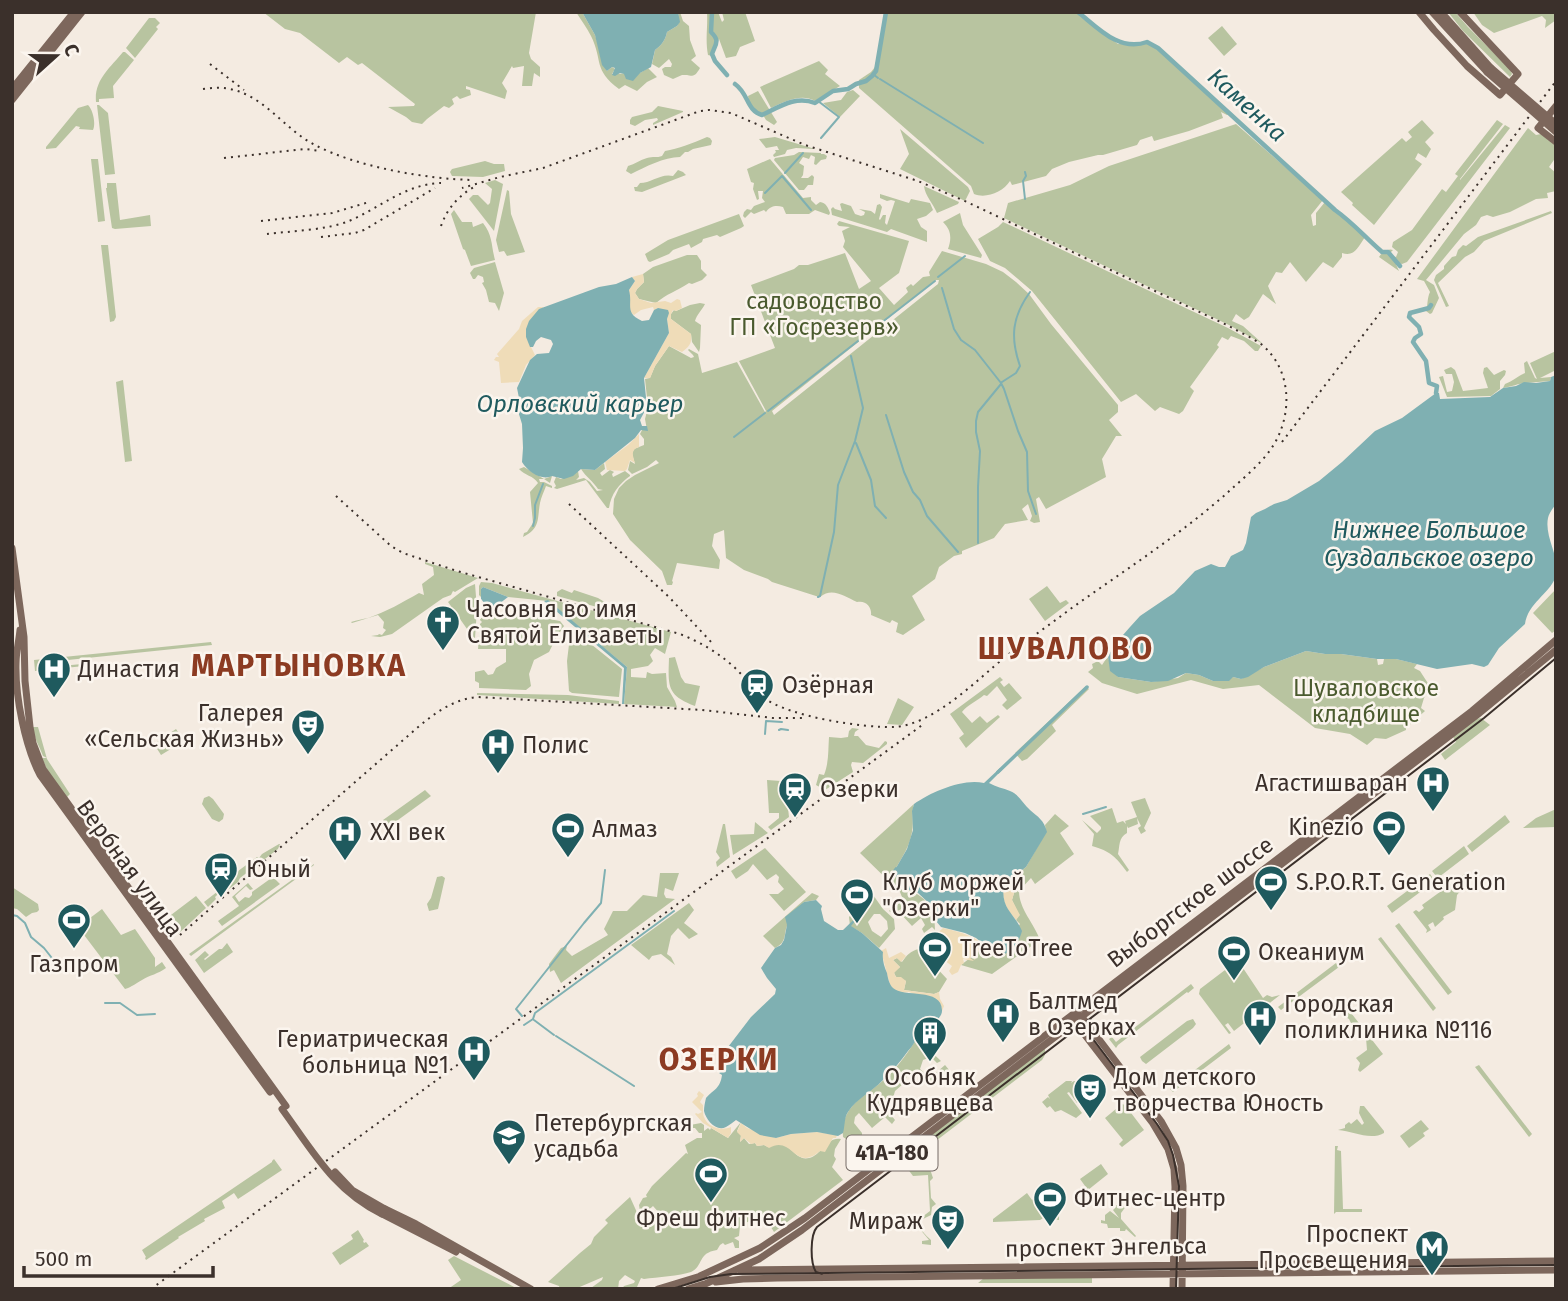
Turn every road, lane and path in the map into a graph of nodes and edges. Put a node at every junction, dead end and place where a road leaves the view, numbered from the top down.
1 (74, 12) edge
2 (82, 12) edge
3 (1419, 12) edge
4 (1432, 12) edge
5 (1441, 12) edge
6 (1460, 12) edge
7 (1489, 70) junction
8 (12, 89) edge
9 (12, 100) edge
10 (1556, 106) edge
11 (1556, 124) edge
12 (1556, 132) edge
13 (1556, 142) edge
14 (12, 548) edge
15 (1556, 640) edge
16 (1556, 650) edge
17 (18, 659) edge
18 (18, 675) edge
19 (1077, 1017) junction
20 (816, 1214) junction
21 (765, 1256) junction
22 (1556, 1261) edge
23 (1178, 1265) junction
24 (772, 1269) junction
25 (828, 1269) junction
26 (736, 1270) junction
27 (1556, 1270) edge
28 (1178, 1274) junction
29 (823, 1278) junction
30 (702, 1280) junction
31 (530, 1289) edge
32 (658, 1289) edge
33 (688, 1289) edge
34 (1173, 1289) edge
35 (1182, 1289) edge

1 - 8 main road
2 - 9 main road
3 - 6 main road
4 - 7 main road
5 - 7 main road
7 - 11 main road, bridge
7 - 12 main road, bridge
10 - 13 main road
14 - 17 main road, Вербная улица
15 - 19 main road, Выборгское шоссе / 41А-180
16 - 19 main road, Выборгское шоссе / 41А-180
17 - 18 main road, Вербная улица
18 - 31 main road, Вербная улица, bridge
19 - 20 main road, Выборгское шоссе / 41А-180
19 - 23 main road
20 - 21 main road, Выборгское шоссе / 41А-180
20 - 30 main road, Выборгское шоссе / 41А-180
21 - 24 main road
21 - 26 main road, Выборгское шоссе / 41А-180
22 - 23 main road, проспект Энгельса
23 - 25 main road, проспект Энгельса
23 - 28 main road
24 - 25 main road, проспект Энгельса
24 - 26 main road, проспект Энгельса
25 - 29 main road
26 - 30 main road, проспект Энгельса
27 - 28 main road, проспект Энгельса
28 - 29 main road, проспект Энгельса
28 - 34 main road
28 - 35 main road
29 - 30 main road, проспект Энгельса
30 - 32 main road, проспект Энгельса
30 - 33 main road, проспект Энгельса

